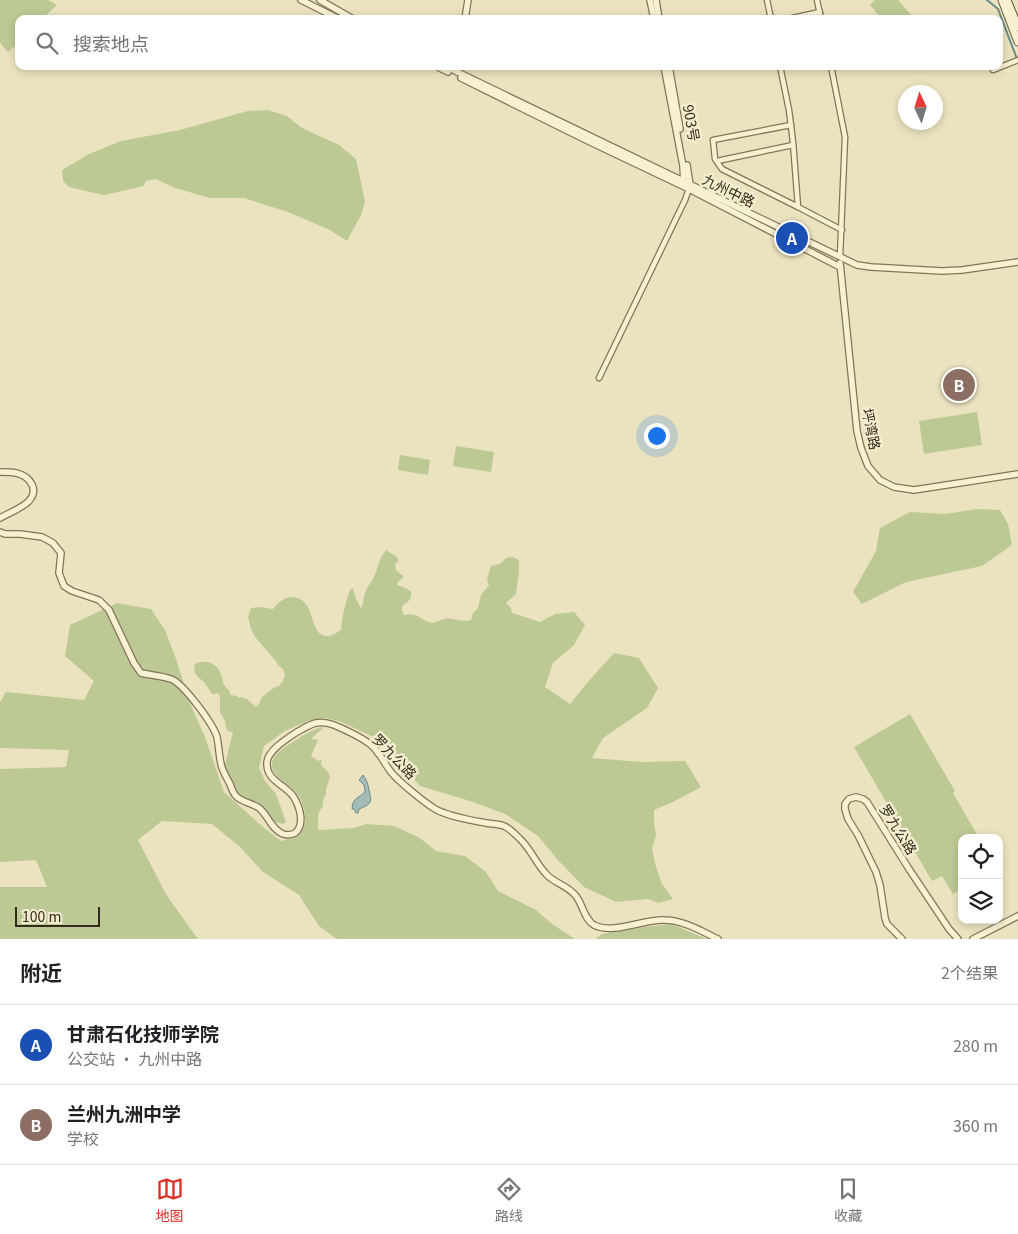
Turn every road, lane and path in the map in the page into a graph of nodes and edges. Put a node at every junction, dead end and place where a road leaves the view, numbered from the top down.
1 (301, 0) edge
2 (320, 0) edge
3 (468, 0) edge
4 (650, 0) edge
5 (656, 0) edge
6 (768, 0) edge
7 (817, 0) edge
8 (1002, 0) edge
9 (1007, 0) edge
10 (820, 12) junction
11 (331, 15) edge
12 (346, 15) edge
13 (466, 15) edge
14 (653, 15) edge
15 (658, 15) edge
16 (770, 15) edge
17 (806, 15) edge
18 (820, 15) edge
19 (1018, 27) edge
20 (1018, 42) edge
21 (1018, 60) edge
22 (1003, 66) edge
23 (444, 70) edge
24 (460, 70) edge
25 (668, 70) edge
26 (781, 70) edge
27 (832, 70) edge
28 (791, 125) junction
29 (793, 145) junction
30 (717, 161) junction
31 (687, 186) junction
32 (798, 207) junction
33 (842, 230) junction
34 (840, 257) junction
35 (1018, 262) edge
36 (840, 267) junction
37 (599, 378) dead end
38 (0, 472) edge
39 (1018, 474) edge
40 (0, 518) edge
41 (0, 532) edge
42 (1018, 916) edge
43 (718, 939) edge
44 (902, 939) edge
45 (958, 939) edge
46 (973, 939) edge

1 - 11 street
2 - 12 street
3 - 13 street
4 - 14 street
5 - 15 street
6 - 16 street
7 - 10 street
8 - 20 main road
9 - 19 main road
10 - 17 street
10 - 18 street
21 - 22 street
23 - 31 street
24 - 31 street, 九州中路
25 - 31 street, 903号
26 - 28 street
27 - 33 street
28 - 29 street
28 - 30 street
29 - 30 street
29 - 32 street
30 - 32 street
31 - 34 street, 九州中路
31 - 36 street
31 - 37 street
32 - 33 street
33 - 34 street
34 - 35 street, 九州中路
34 - 36 street, 坪湾路
36 - 39 street, 坪湾路
38 - 40 street
41 - 43 street, 罗九公路
42 - 46 street
44 - 45 street, 罗九公路

